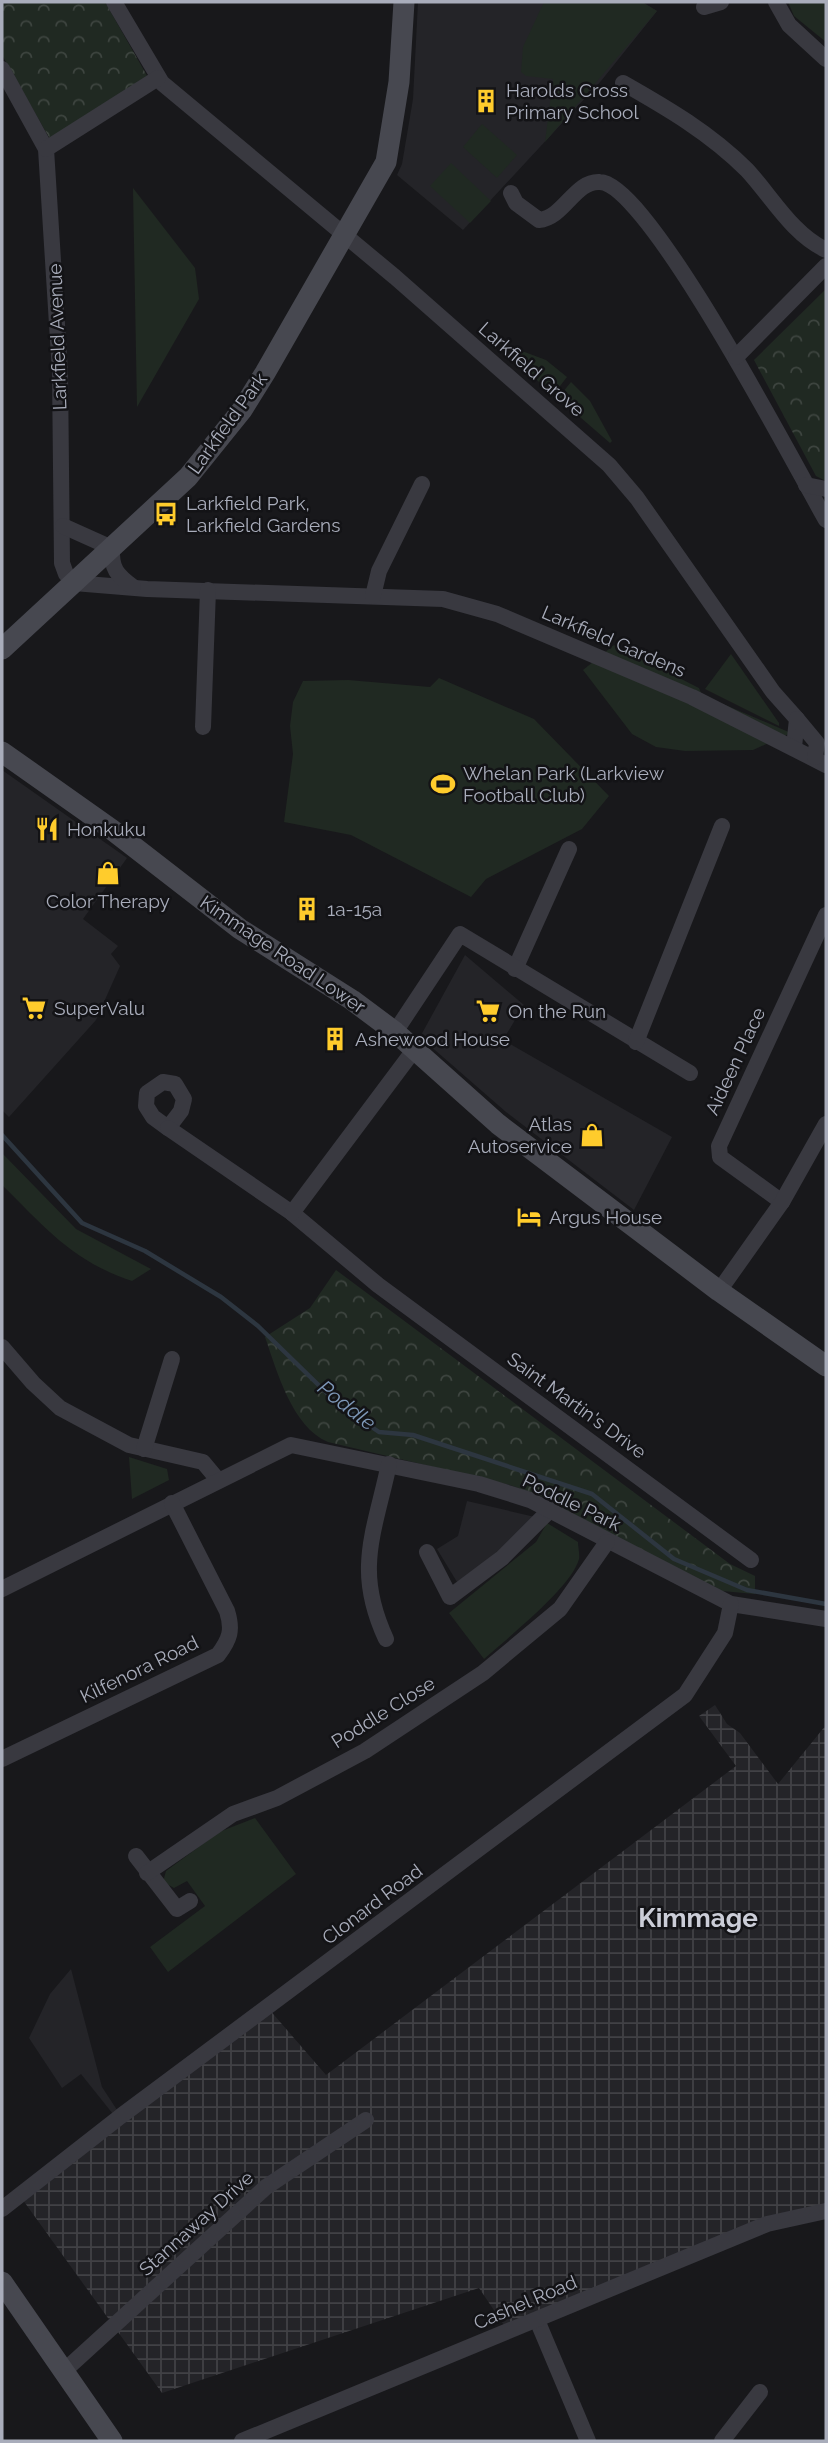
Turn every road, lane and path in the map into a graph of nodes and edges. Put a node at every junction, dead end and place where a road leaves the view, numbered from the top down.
1 (114, 2) edge
2 (404, 2) edge
3 (721, 2) edge
4 (776, 2) edge
5 (704, 7) dead end
6 (826, 59) edge
7 (2, 69) edge
8 (158, 78) junction
9 (623, 83) dead end
10 (46, 149) junction
11 (512, 193) dead end
12 (344, 236) junction
13 (826, 250) edge
14 (826, 266) edge
15 (736, 357) junction
16 (422, 484) dead end
17 (806, 485) junction
18 (826, 489) edge
19 (826, 520) edge
20 (63, 526) junction
21 (112, 548) junction
22 (74, 583) junction
23 (135, 588) junction
24 (208, 590) junction
25 (373, 596) junction
26 (2, 649) edge
27 (797, 719) junction
28 (203, 727) dead end
29 (794, 747) junction
30 (2, 752) edge
31 (821, 761) edge
32 (722, 826) dead end
33 (569, 849) dead end
34 (826, 915) edge
35 (515, 968) junction
36 (395, 1032) junction
37 (636, 1042) junction
38 (414, 1050) junction
39 (690, 1073) dead end
40 (167, 1128) dead end
41 (824, 1134) edge
42 (782, 1202) junction
43 (292, 1213) junction
44 (719, 1291) junction
45 (4, 1350) edge
46 (172, 1359) dead end
47 (826, 1366) edge
48 (144, 1449) junction
49 (389, 1464) junction
50 (218, 1480) junction
51 (172, 1503) junction
52 (550, 1510) junction
53 (607, 1542) junction
54 (427, 1552) dead end
55 (751, 1560) dead end
56 (2, 1589) edge
57 (731, 1604) junction
58 (826, 1619) edge
59 (386, 1639) dead end
60 (2, 1759) edge
61 (136, 1856) dead end
62 (147, 1873) junction
63 (190, 1901) dead end
64 (366, 2120) dead end
65 (2, 2209) edge
66 (826, 2211) edge
67 (2, 2282) edge
68 (537, 2319) junction
69 (64, 2371) junction
70 (760, 2392) dead end
71 (112, 2441) edge
72 (242, 2441) edge
73 (588, 2441) edge
74 (722, 2441) edge

1 - 8 street
2 - 12 main road, Larkfield Park
3 - 5 street
4 - 6 street
7 - 10 street
8 - 10 street
8 - 12 street, Larkfield Grove
9 - 13 street
10 - 20 street, Larkfield Avenue
11 - 15 street
12 - 21 main road, Larkfield Park
12 - 27 street, Larkfield Grove
14 - 15 street
15 - 17 street
16 - 25 street
17 - 18 street
17 - 19 street
20 - 21 street
20 - 22 street, Larkfield Avenue
21 - 22 main road, Larkfield Park
21 - 23 street
22 - 23 street, Larkfield Gardens
22 - 26 main road
23 - 24 street, Larkfield Gardens
24 - 25 street, Larkfield Gardens
24 - 28 street
25 - 29 street, Larkfield Gardens
27 - 29 street
27 - 31 street, Larkfield Grove
29 - 31 street, Larkfield Gardens
30 - 36 main road, Kimmage Road Lower
32 - 37 street
33 - 35 street
34 - 42 street, Aideen Place
35 - 36 street
35 - 37 street
36 - 38 main road, Kimmage Road Lower
37 - 39 street
38 - 43 street
38 - 44 main road, Kimmage Road Lower
40 - 43 street, Saint Martin's Drive
41 - 42 street
42 - 44 street
43 - 55 street, Saint Martin's Drive
44 - 47 main road, Kimmage Road Lower
45 - 48 street
46 - 48 street
48 - 50 street
49 - 50 street, Poddle Park
49 - 52 street, Poddle Park
49 - 59 street
50 - 51 street
51 - 56 street
51 - 60 street, Kilfenora Road
52 - 53 street, Poddle Park
52 - 54 street
53 - 57 street, Poddle Park
53 - 62 street, Poddle Close
57 - 58 street, Poddle Park
57 - 65 street, Clonard Road
61 - 62 street
62 - 63 street
64 - 69 street, Stannaway Drive
66 - 68 street, Cashel Road
67 - 69 main road
68 - 72 street, Cashel Road
68 - 73 street
69 - 71 main road
70 - 74 street

